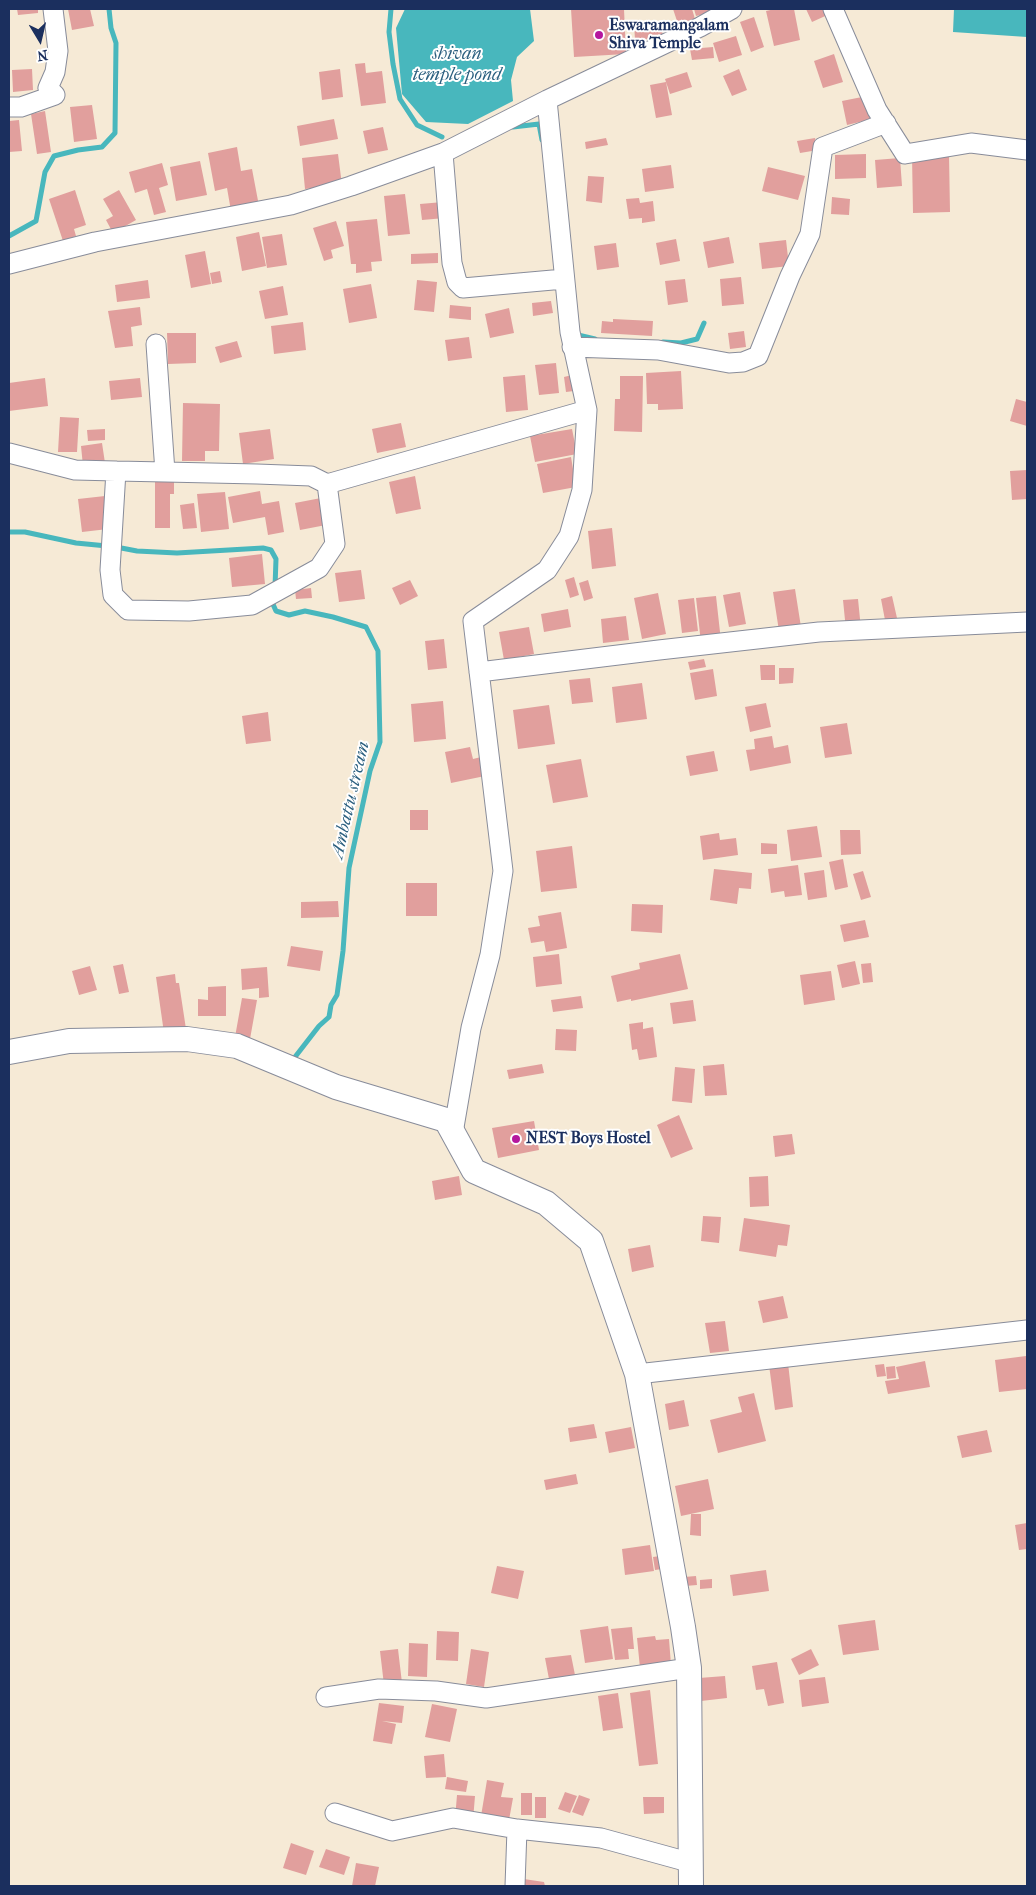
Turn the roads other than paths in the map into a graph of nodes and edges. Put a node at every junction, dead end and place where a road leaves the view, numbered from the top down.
1 (52, 9) edge
2 (732, 9) edge
3 (834, 9) edge
4 (547, 100) junction
5 (9, 107) edge
6 (886, 123) junction
7 (1027, 150) edge
8 (443, 153) junction
9 (9, 264) edge
10 (564, 279) junction
11 (156, 344) dead end
12 (572, 347) junction
13 (587, 410) junction
14 (9, 453) edge
15 (116, 470) junction
16 (165, 472) junction
17 (327, 484) junction
18 (1027, 622) edge
19 (479, 672) junction
20 (9, 1052) edge
21 (453, 1133) junction
22 (1027, 1330) edge
23 (637, 1374) junction
24 (689, 1668) junction
25 (326, 1697) dead end
26 (335, 1813) dead end
27 (516, 1829) junction
28 (692, 1875) edge
29 (515, 1886) edge

1 - 5 street
2 - 4 street
3 - 6 street
4 - 8 street
4 - 10 street
6 - 7 street
6 - 12 street
8 - 9 street
8 - 10 street
10 - 12 street
11 - 16 street
12 - 13 street
13 - 17 street
13 - 19 street
14 - 15 street
15 - 16 street
15 - 17 street
16 - 17 street
18 - 19 street
19 - 21 street
20 - 21 street
21 - 23 street
22 - 23 street
23 - 24 street
24 - 25 street
24 - 28 street
26 - 27 street
27 - 28 street
27 - 29 street

